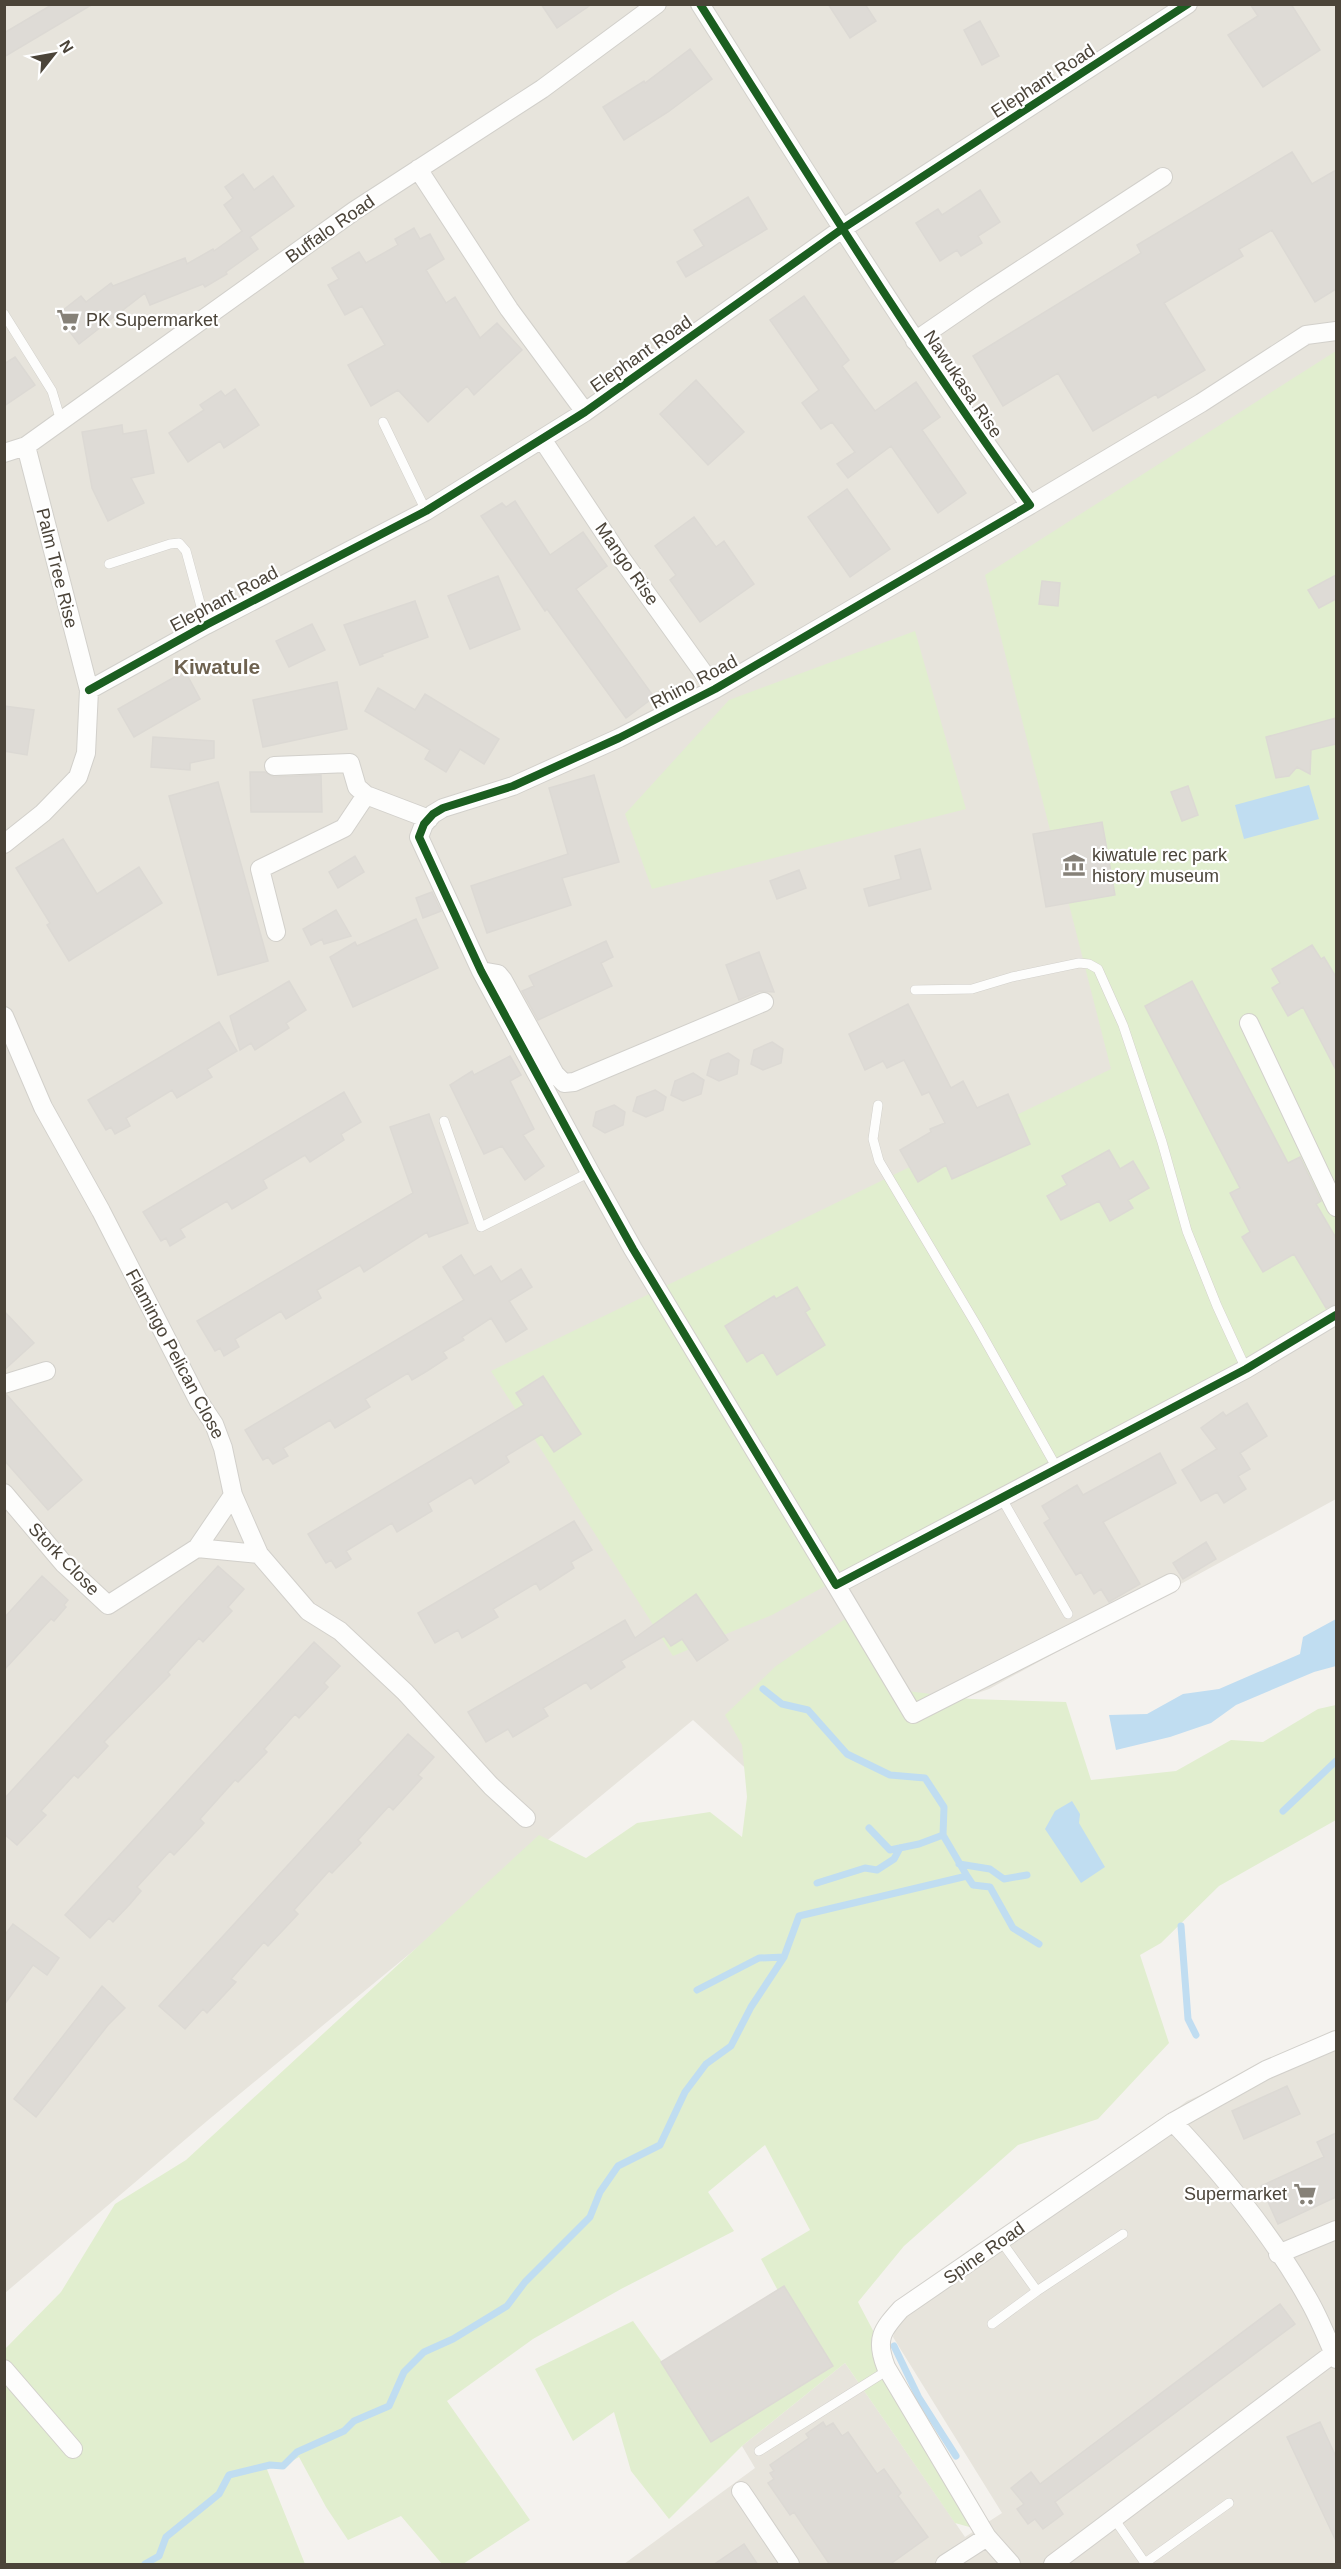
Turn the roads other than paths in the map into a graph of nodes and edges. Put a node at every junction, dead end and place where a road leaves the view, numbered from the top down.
1 (657, 4) edge
2 (700, 4) edge
3 (1188, 4) edge
4 (418, 170) junction
5 (1163, 177) dead end
6 (842, 229) junction
7 (4, 315) edge
8 (1336, 331) edge
9 (915, 341) junction
10 (585, 412) junction
11 (61, 422) junction
12 (383, 422) dead end
13 (542, 438) junction
14 (26, 446) junction
15 (4, 453) edge
16 (1029, 505) junction
17 (426, 511) junction
18 (109, 564) dead end
19 (206, 625) junction
20 (715, 689) junction
21 (88, 690) junction
22 (274, 766) dead end
23 (366, 795) junction
24 (429, 819) junction
25 (4, 843) edge
26 (276, 932) dead end
27 (482, 971) junction
28 (915, 990) dead end
29 (764, 1002) dead end
30 (4, 1016) edge
31 (1250, 1023) dead end
32 (878, 1105) dead end
33 (444, 1121) dead end
34 (590, 1172) junction
35 (1336, 1207) edge
36 (1336, 1315) edge
37 (1246, 1369) junction
38 (46, 1371) dead end
39 (4, 1384) edge
40 (1058, 1470) junction
41 (4, 1493) edge
42 (233, 1495) junction
43 (1002, 1499) junction
44 (196, 1548) junction
45 (259, 1554) junction
46 (1171, 1583) dead end
47 (836, 1585) junction
48 (1068, 1614) dead end
49 (526, 1818) dead end
50 (1336, 2040) edge
51 (1173, 2122) junction
52 (1336, 2230) edge
53 (1123, 2234) dead end
54 (1001, 2241) junction
55 (1278, 2254) junction
56 (1037, 2291) junction
57 (992, 2324) dead end
58 (1335, 2356) edge
59 (4, 2369) edge
60 (888, 2370) junction
61 (73, 2449) dead end
62 (759, 2451) dead end
63 (741, 2491) dead end
64 (1229, 2504) dead end
65 (1114, 2520) junction
66 (987, 2537) junction
67 (789, 2565) edge
68 (945, 2565) edge
69 (1011, 2565) edge
70 (1053, 2565) edge

1 - 4 street, Buffalo Road
2 - 6 street, Nawukasa Rise
3 - 6 street, Elephant Road
4 - 10 street
4 - 11 street, Buffalo Road
5 - 9 street
6 - 9 street, Nawukasa Rise
6 - 10 street, Elephant Road
7 - 11 lane
8 - 16 street
9 - 16 street, Nawukasa Rise
10 - 13 street, Elephant Road
11 - 14 street, Buffalo Road
12 - 17 lane
13 - 17 street, Elephant Road
13 - 20 street, Mango Rise
14 - 15 street, Buffalo Road
14 - 21 street, Palm Tree Rise
16 - 20 street, Rhino Road
17 - 19 street, Elephant Road
18 - 19 lane
19 - 21 street, Elephant Road
20 - 24 street, Rhino Road
21 - 25 street, Palm Tree Rise
22 - 23 street
23 - 24 street
23 - 26 street
24 - 27 street, Rhino Road
27 - 29 street
27 - 34 street
28 - 37 lane
30 - 42 street, Flamingo Pelican Close
31 - 35 street
32 - 40 lane
33 - 34 lane
34 - 47 street
36 - 37 street
37 - 40 street
38 - 39 street
40 - 43 street
41 - 44 street, Stork Close
42 - 44 street, Stork Close
42 - 45 street, Flamingo Pelican Close
43 - 47 street
43 - 48 lane
44 - 45 street
45 - 49 street, Flamingo Pelican Close
46 - 47 street
50 - 51 street, Spine Road
51 - 54 street, Spine Road
51 - 55 street
52 - 55 street
53 - 56 lane
54 - 56 lane
54 - 60 street, Spine Road
55 - 58 street
56 - 57 lane
58 - 65 street
59 - 61 street
60 - 62 lane
60 - 66 street, Spine Road
63 - 67 street
64 - 65 lane
65 - 70 street
66 - 68 street
66 - 69 street, Spine Road

